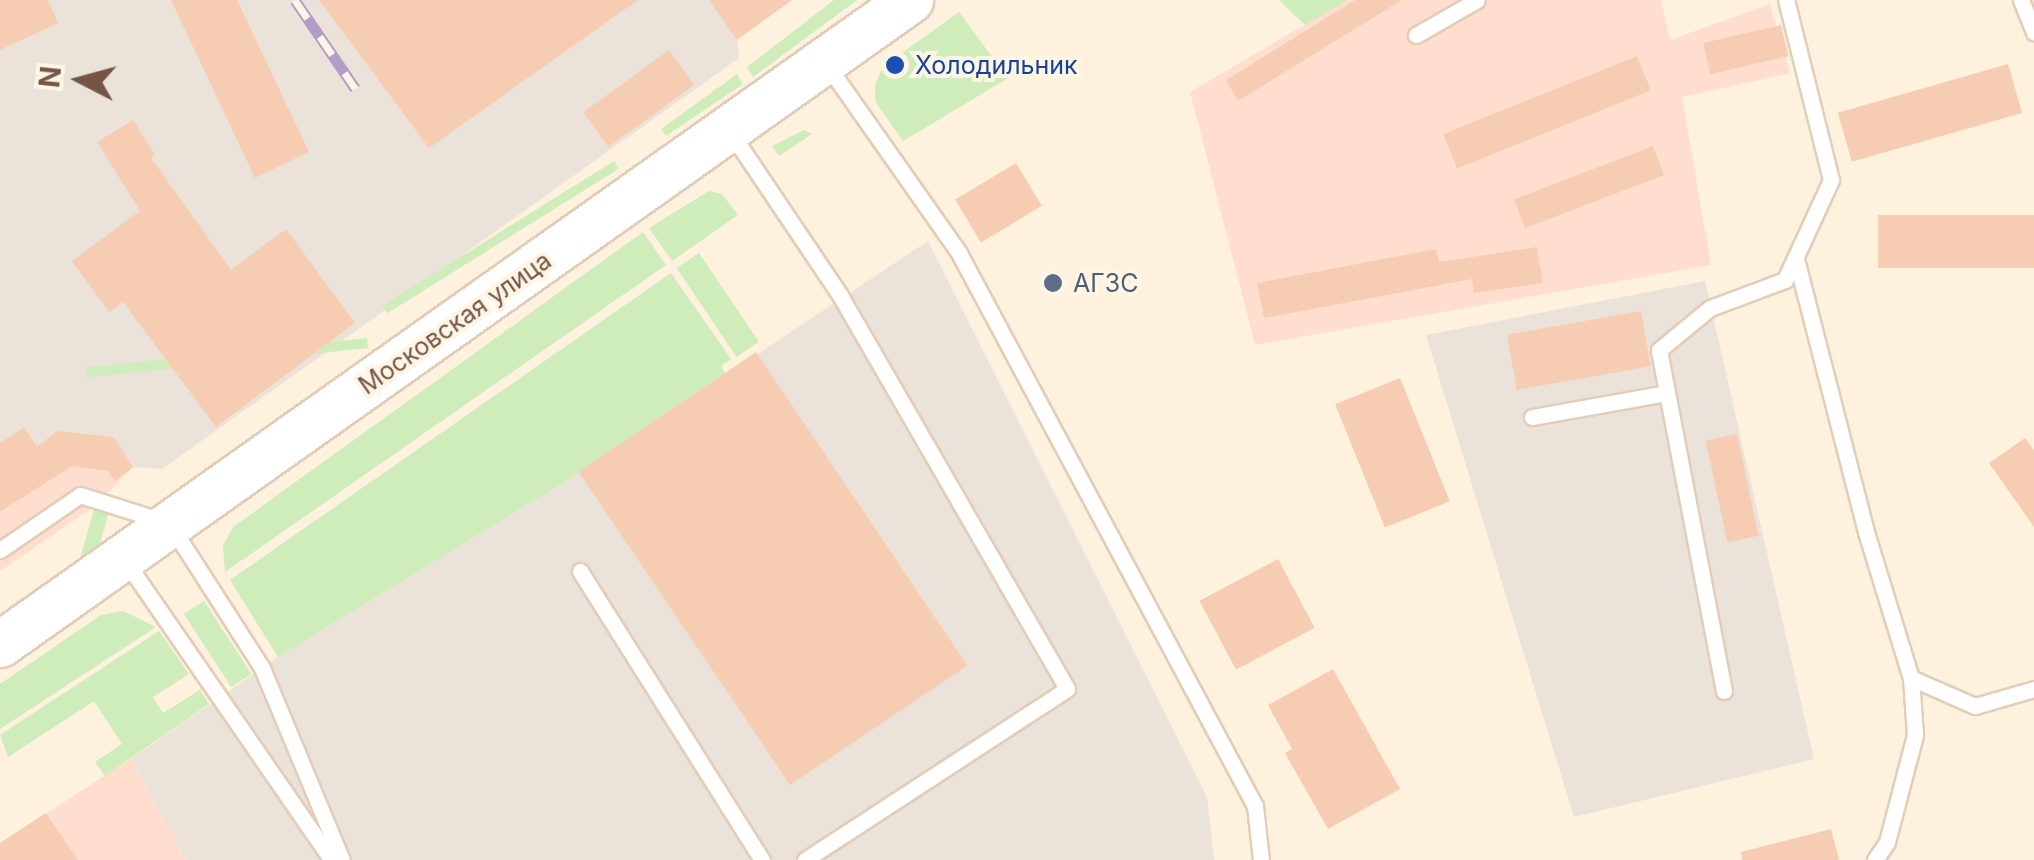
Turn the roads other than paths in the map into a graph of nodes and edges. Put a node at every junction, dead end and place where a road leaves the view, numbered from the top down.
1 (910, 0) edge
2 (1477, 0) edge
3 (1786, 0) edge
4 (2021, 0) edge
5 (2034, 34) edge
6 (1416, 35) dead end
7 (824, 62) junction
8 (729, 130) junction
9 (1797, 263) junction
10 (1667, 393) junction
11 (1532, 417) dead end
12 (169, 523) junction
13 (0, 550) edge
14 (122, 556) junction
15 (580, 571) dead end
16 (0, 644) edge
17 (1911, 678) junction
18 (2034, 689) edge
19 (1724, 691) dead end
20 (332, 860) edge
21 (342, 860) edge
22 (762, 860) edge
23 (806, 860) edge
24 (1261, 860) edge
25 (1875, 860) edge

1 - 7 main road, Московская улица
2 - 6 lane
3 - 9 lane
4 - 5 lane
7 - 8 main road, Московская улица
7 - 24 lane
8 - 12 main road, Московская улица
8 - 23 lane
9 - 10 lane
9 - 17 lane
10 - 11 lane
10 - 19 lane
12 - 13 lane
12 - 14 main road, Московская улица
12 - 21 lane
14 - 16 main road, Московская улица
14 - 20 lane
15 - 22 lane
17 - 18 lane
17 - 25 lane

